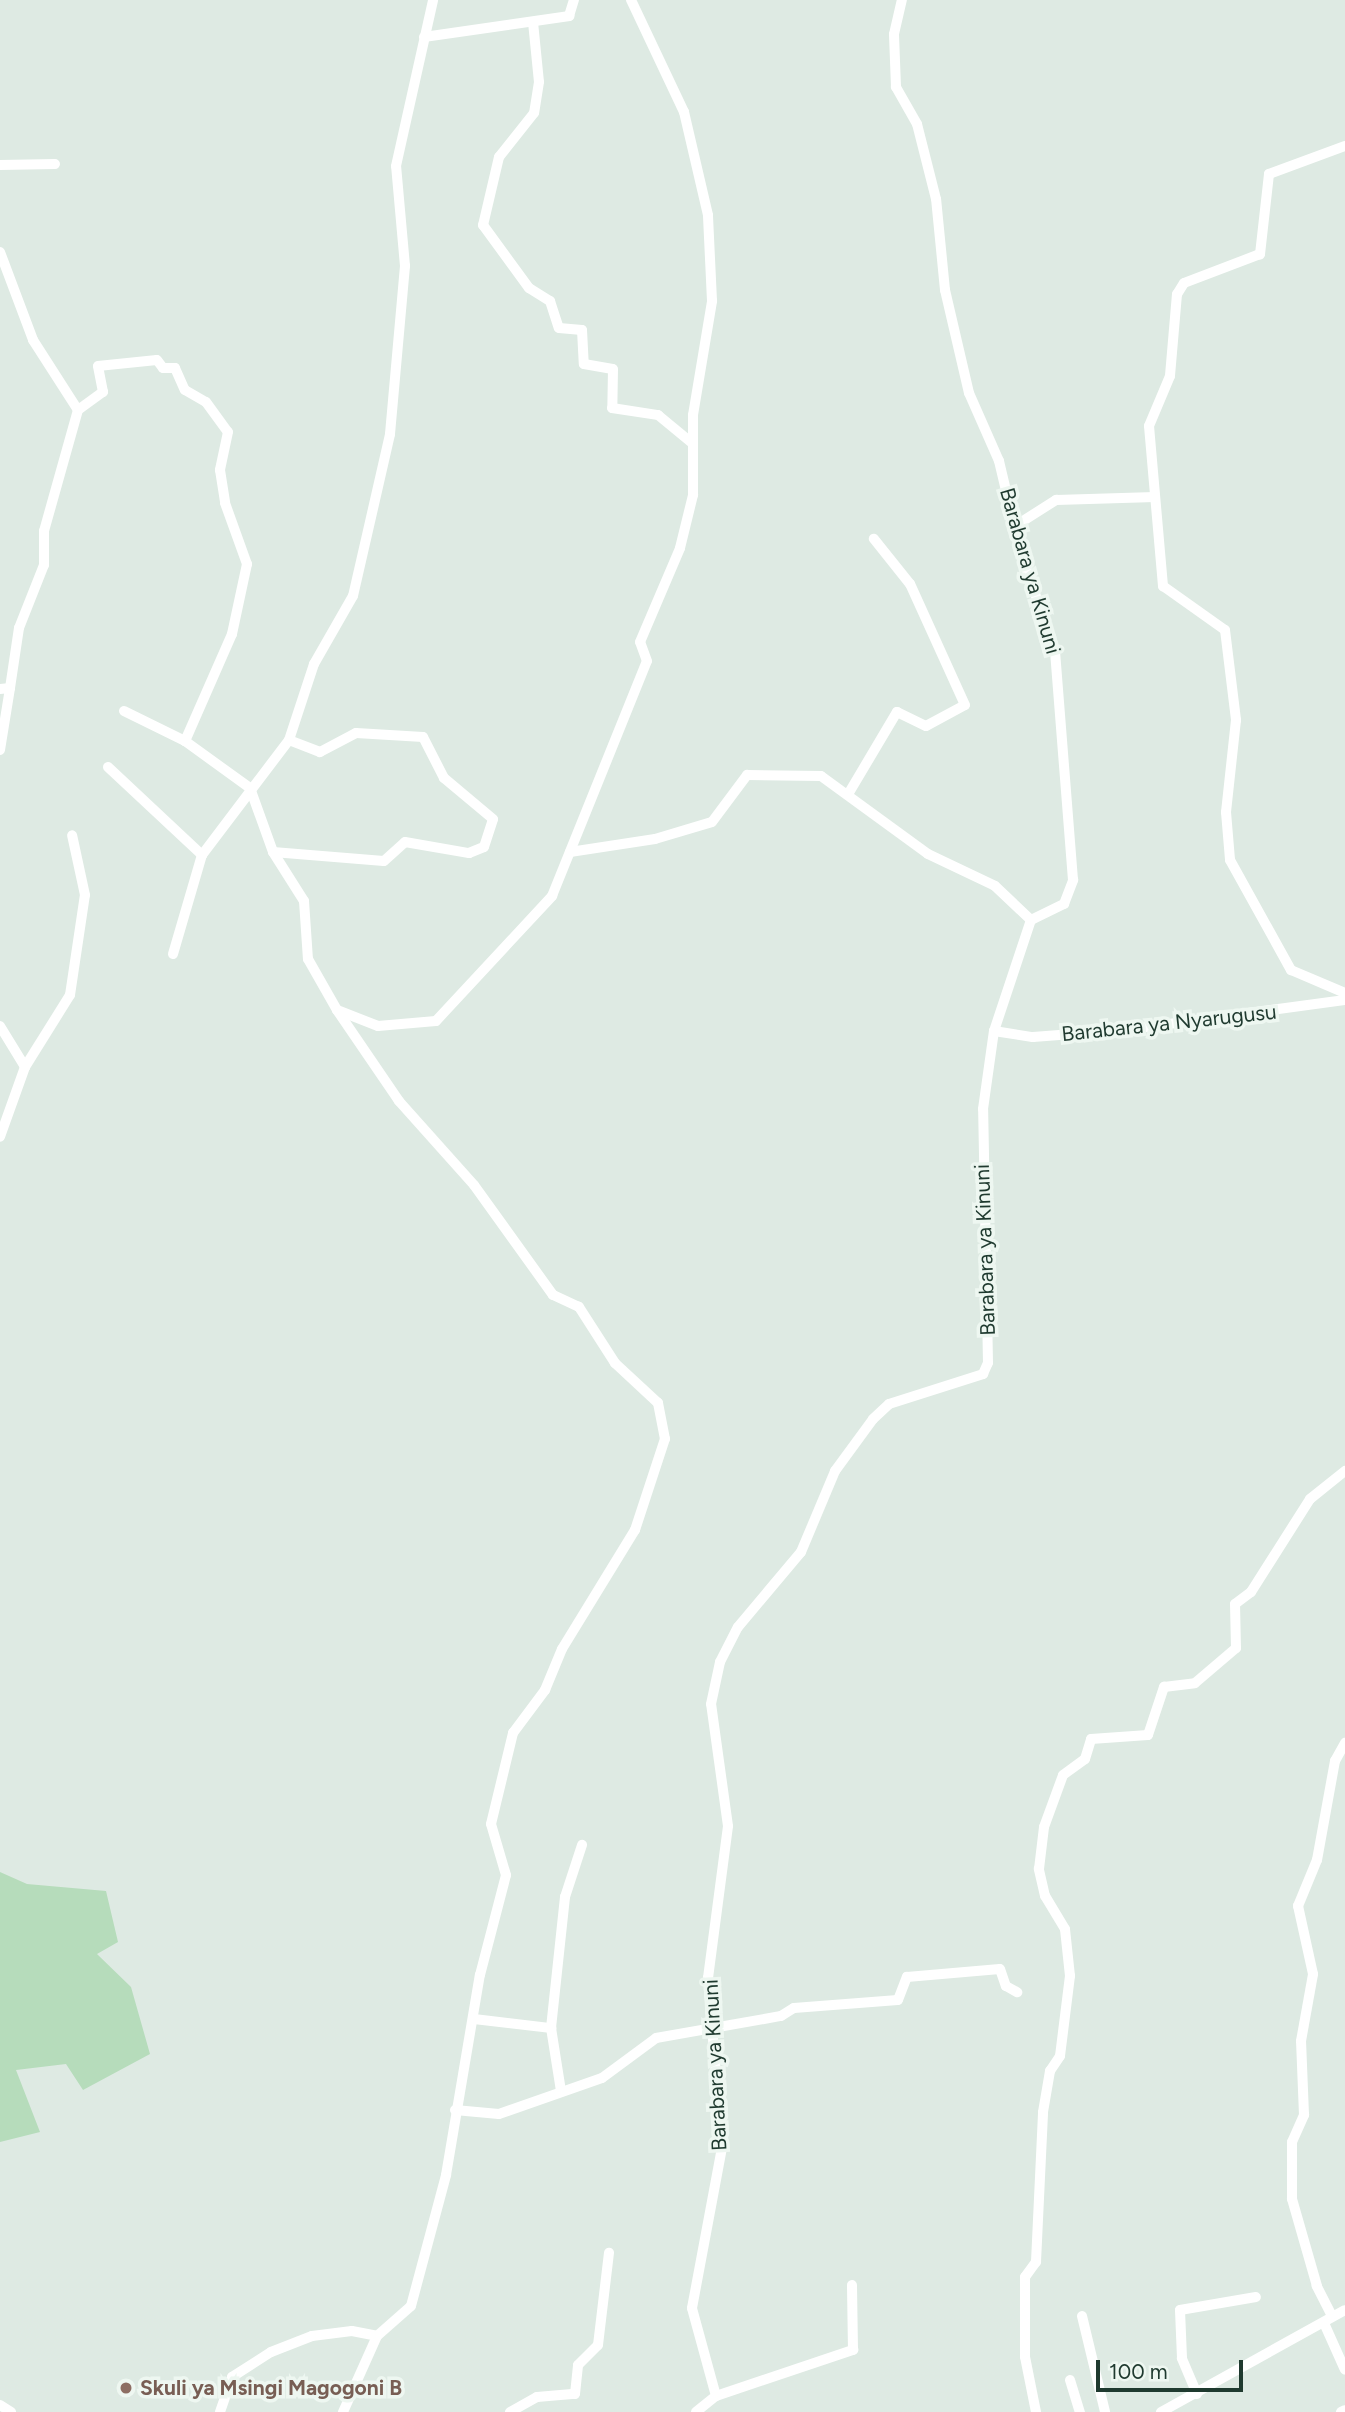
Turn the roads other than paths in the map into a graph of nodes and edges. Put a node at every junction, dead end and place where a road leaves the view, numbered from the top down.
1 (433, 0) edge
2 (574, 0) edge
3 (631, 0) edge
4 (902, 0) edge
5 (533, 22) junction
6 (424, 37) junction
7 (1345, 146) edge
8 (55, 164) dead end
9 (0, 165) edge
10 (0, 252) edge
11 (78, 411) junction
12 (692, 443) junction
13 (1155, 497) junction
14 (1015, 526) junction
15 (874, 538) dead end
16 (5, 689) edge
17 (124, 711) dead end
18 (289, 740) junction
19 (185, 741) junction
20 (0, 750) edge
21 (108, 767) dead end
22 (250, 788) junction
23 (850, 791) junction
24 (72, 835) dead end
25 (273, 852) junction
26 (570, 852) junction
27 (202, 855) junction
28 (1031, 920) junction
29 (173, 954) dead end
30 (1345, 993) edge
31 (1345, 1000) edge
32 (337, 1010) junction
33 (0, 1026) edge
34 (994, 1031) junction
35 (24, 1067) junction
36 (0, 1137) edge
37 (1345, 1471) edge
38 (1345, 1743) edge
39 (582, 1845) dead end
40 (1017, 1992) dead end
41 (474, 2019) junction
42 (551, 2028) junction
43 (712, 2028) junction
44 (561, 2091) junction
45 (455, 2110) junction
46 (609, 2253) dead end
47 (852, 2285) dead end
48 (1256, 2297) dead end
49 (1345, 2310) edge
50 (1082, 2316) dead end
51 (1328, 2319) junction
52 (377, 2336) junction
53 (1345, 2370) edge
54 (1070, 2380) dead end
55 (1197, 2394) junction
56 (716, 2396) junction
57 (0, 2405) edge
58 (11, 2412) edge
59 (220, 2412) edge
60 (343, 2412) edge
61 (510, 2412) edge
62 (696, 2412) edge
63 (1036, 2412) edge
64 (1080, 2412) edge
65 (1105, 2412) edge
66 (1161, 2412) edge

1 - 6 street
2 - 5 street
3 - 12 street
4 - 14 street, Barabara ya Kinuni
5 - 6 street
5 - 12 street
6 - 18 street
7 - 13 street
8 - 9 street
10 - 11 street
11 - 16 street
11 - 19 street
12 - 26 street
13 - 14 street
13 - 30 street
14 - 28 street, Barabara ya Kinuni
15 - 23 street
16 - 20 street
17 - 19 street
18 - 22 street
18 - 25 street
19 - 22 street
21 - 27 street
22 - 25 street
22 - 27 street
23 - 26 street
23 - 28 street
24 - 35 street
25 - 32 street
26 - 32 street
27 - 29 street
28 - 34 street, Barabara ya Kinuni
31 - 34 street, Barabara ya Nyarugusu
32 - 41 street
33 - 35 street
34 - 43 street, Barabara ya Kinuni
35 - 36 street
37 - 63 street
38 - 51 street
39 - 42 street
40 - 43 street
41 - 42 street
41 - 45 street
42 - 44 street
43 - 44 street
43 - 56 street, Barabara ya Kinuni
44 - 45 street
45 - 52 street
46 - 61 street
47 - 56 street
48 - 55 street
49 - 51 street
50 - 65 street
51 - 53 street
51 - 55 street
52 - 59 street
52 - 60 street
54 - 64 street
55 - 66 street
56 - 62 street
57 - 58 street

